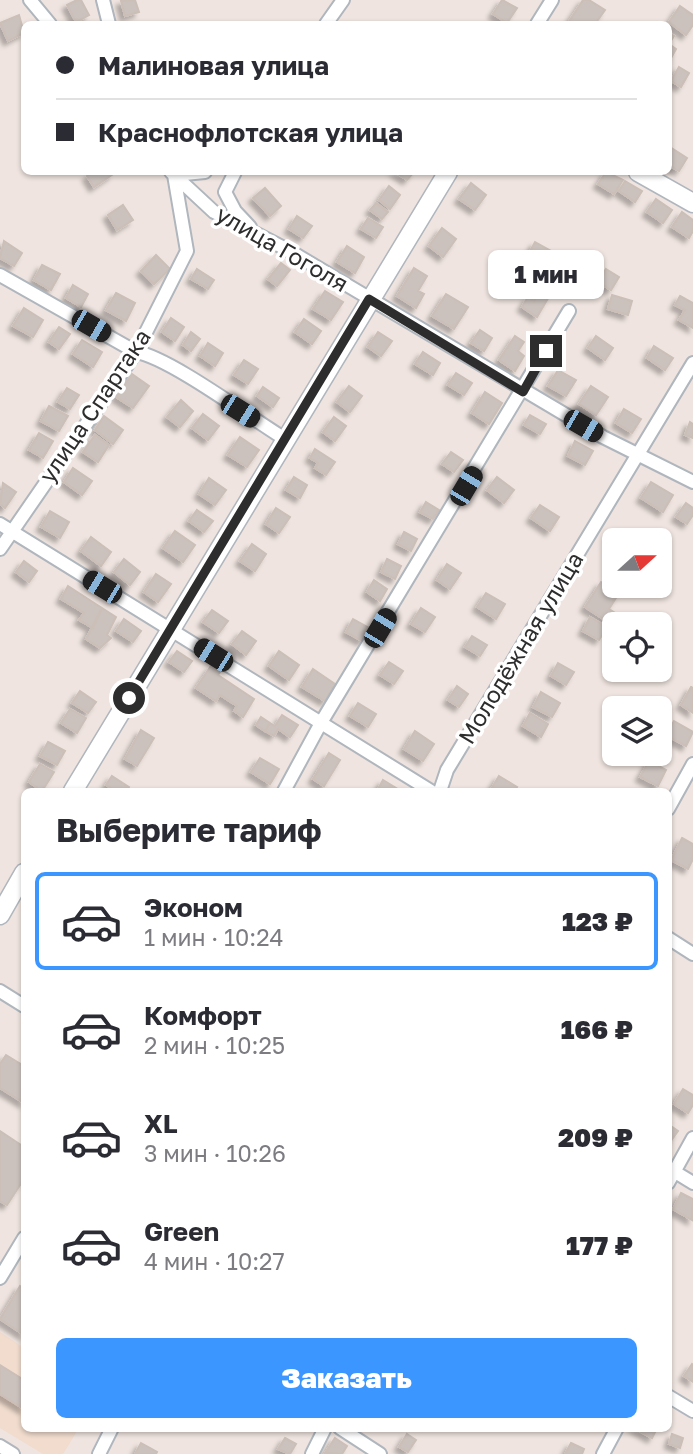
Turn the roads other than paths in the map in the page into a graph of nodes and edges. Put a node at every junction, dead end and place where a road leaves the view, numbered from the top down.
1 (30, 0) edge
2 (103, 0) edge
3 (343, 0) edge
4 (552, 0) edge
5 (48, 21) edge
6 (108, 21) edge
7 (328, 21) edge
8 (539, 21) edge
9 (173, 175) edge
10 (175, 175) edge
11 (234, 175) edge
12 (446, 175) edge
13 (643, 175) edge
14 (693, 203) edge
15 (255, 233) junction
16 (0, 275) edge
17 (369, 299) junction
18 (569, 311) dead end
19 (136, 352) junction
20 (693, 363) edge
21 (523, 392) junction
22 (285, 439) junction
23 (638, 455) junction
24 (693, 482) edge
25 (5, 527) edge
26 (0, 550) edge
27 (170, 628) junction
28 (322, 721) junction
29 (693, 764) edge
30 (75, 788) edge
31 (286, 788) edge
32 (426, 788) edge
33 (441, 788) edge
34 (672, 802) edge
35 (21, 878) edge
36 (0, 915) edge
37 (672, 941) edge
38 (693, 954) edge
39 (0, 991) edge
40 (21, 1004) edge
41 (693, 1138) edge
42 (672, 1177) edge
43 (693, 1183) edge
44 (21, 1243) edge
45 (0, 1278) edge
46 (672, 1398) edge
47 (693, 1411) edge
48 (110, 1432) edge
49 (323, 1432) edge
50 (347, 1432) edge
51 (615, 1432) edge
52 (0, 1446) edge
53 (13, 1454) edge
54 (99, 1454) edge
55 (312, 1454) edge
56 (380, 1454) edge
57 (603, 1454) edge

1 - 5 street
2 - 6 street
3 - 7 street
4 - 8 street
9 - 19 street, улица Спартака
10 - 15 street, улица Гоголя
11 - 15 street
12 - 17 street
13 - 14 street
15 - 17 street, улица Гоголя
16 - 19 street
17 - 21 street, улица Гоголя
17 - 22 street
18 - 21 street
19 - 22 street
19 - 25 street, улица Спартака
20 - 23 street, Молодёжная улица
21 - 23 street, улица Гоголя
21 - 28 street
22 - 27 street
23 - 24 street, улица Гоголя
23 - 33 street, Молодёжная улица
25 - 26 street, улица Спартака
25 - 27 street
27 - 28 street
27 - 30 street
28 - 31 street
28 - 32 street
29 - 34 street
35 - 36 street
37 - 38 street
39 - 40 street
41 - 42 street
42 - 43 street
44 - 45 street
46 - 47 street
48 - 54 street
49 - 55 street
50 - 56 street
51 - 57 street
52 - 53 street

